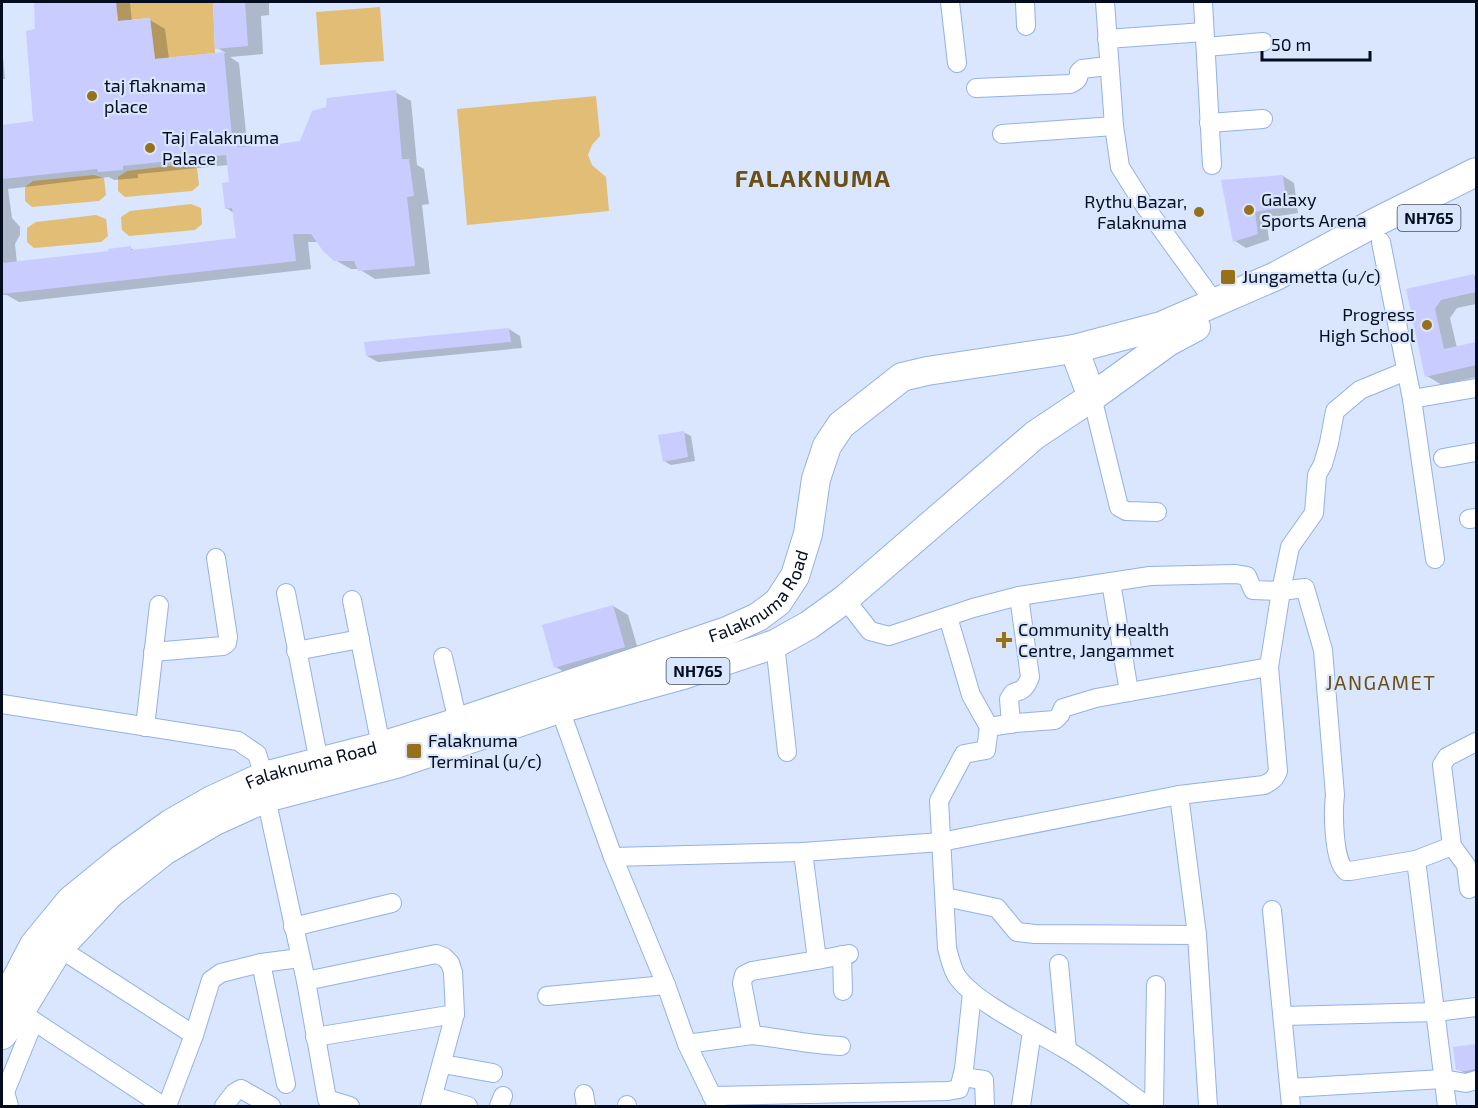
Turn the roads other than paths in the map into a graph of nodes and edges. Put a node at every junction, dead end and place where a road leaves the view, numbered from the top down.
1 (950, 2) edge
2 (1025, 2) edge
3 (1105, 2) edge
4 (1203, 2) edge
5 (1026, 26) dead end
6 (1107, 39) junction
7 (1205, 39) junction
8 (1263, 42) dead end
9 (957, 63) dead end
10 (1108, 66) junction
11 (976, 88) dead end
12 (1263, 119) dead end
13 (1209, 123) junction
14 (1114, 126) junction
15 (1002, 134) dead end
16 (1212, 165) dead end
17 (1476, 172) edge
18 (1476, 195) edge
19 (1381, 242) junction
20 (1215, 303) junction
21 (1074, 349) junction
22 (1406, 371) junction
23 (1476, 388) edge
24 (1092, 397) junction
25 (1412, 399) junction
26 (1476, 452) edge
27 (1443, 458) dead end
28 (1157, 512) dead end
29 (216, 558) dead end
30 (1435, 559) dead end
31 (1111, 582) junction
32 (1281, 591) junction
33 (286, 593) dead end
34 (1019, 596) junction
35 (352, 600) dead end
36 (845, 600) junction
37 (159, 605) dead end
38 (948, 617) junction
39 (360, 639) junction
40 (775, 644) junction
41 (296, 651) junction
42 (153, 652) junction
43 (443, 657) dead end
44 (1269, 668) junction
45 (1129, 692) junction
46 (556, 700) junction
47 (2, 704) edge
48 (458, 722) junction
49 (1011, 724) junction
50 (145, 727) junction
51 (989, 727) junction
52 (1476, 742) edge
53 (381, 746) junction
54 (787, 752) dead end
55 (319, 762) junction
56 (265, 787) junction
57 (1179, 795) junction
58 (941, 842) junction
59 (1452, 846) junction
60 (803, 852) junction
61 (613, 857) junction
62 (1416, 860) junction
63 (1471, 864) edge
64 (127, 868) junction
65 (1469, 889) dead end
66 (945, 897) junction
67 (392, 903) dead end
68 (1272, 910) dead end
69 (294, 927) junction
70 (1197, 935) junction
71 (59, 948) junction
72 (300, 958) junction
73 (817, 960) junction
74 (261, 963) junction
75 (1059, 964) dead end
76 (306, 981) junction
77 (666, 985) junction
78 (1156, 985) dead end
79 (843, 991) dead end
80 (972, 993) junction
81 (547, 996) dead end
82 (1476, 1007) edge
83 (1436, 1012) junction
84 (18, 1013) edge
85 (455, 1014) junction
86 (1284, 1016) junction
87 (1032, 1031) junction
88 (2, 1035) edge
89 (194, 1035) junction
90 (752, 1035) junction
91 (315, 1037) junction
92 (687, 1044) junction
93 (841, 1046) dead end
94 (1067, 1050) junction
95 (442, 1064) junction
96 (493, 1074) dead end
97 (962, 1077) junction
98 (1443, 1079) junction
99 (1476, 1080) edge
100 (286, 1084) dead end
101 (1291, 1097) edge
102 (714, 1101) edge
103 (432, 1102) edge
104 (9, 1107) edge
105 (163, 1107) edge
106 (167, 1107) edge
107 (224, 1107) edge
108 (272, 1107) edge
109 (350, 1107) edge
110 (468, 1107) edge
111 (985, 1107) edge
112 (1021, 1107) edge
113 (1147, 1107) edge
114 (1154, 1107) edge
115 (1208, 1107) edge
116 (1447, 1107) edge

1 - 9 street
2 - 5 street
3 - 6 street
4 - 7 street
6 - 7 street
6 - 10 street
7 - 8 street
7 - 13 street
10 - 11 street
10 - 14 street
12 - 13 street
13 - 16 street
14 - 15 street
14 - 20 street
17 - 20 highway, Falaknuma Road / NH765
18 - 19 highway, Falaknuma Road / NH765
19 - 22 street
19 - 24 highway, Falaknuma Road / NH765
20 - 21 highway, Falaknuma Road / NH765
21 - 24 highway
21 - 46 highway, Falaknuma Road / NH765
22 - 25 street
22 - 32 street
23 - 25 street
24 - 28 street
24 - 36 highway, Falaknuma Road / NH765
25 - 30 street
26 - 27 street
29 - 42 street
31 - 32 street
31 - 34 street
31 - 45 street
32 - 44 street
32 - 62 street
33 - 41 street
34 - 38 street
34 - 49 street
35 - 39 street
36 - 38 street
36 - 40 highway, Falaknuma Road / NH765
37 - 42 street
38 - 51 street
39 - 41 street
39 - 53 street
40 - 46 highway, Falaknuma Road / NH765
40 - 54 street
41 - 55 street
42 - 50 street
43 - 48 street
44 - 45 street
44 - 57 street
45 - 49 street
46 - 48 highway, Falaknuma Road / NH765
46 - 56 highway, Falaknuma Road / NH765
46 - 61 street
47 - 50 street
48 - 53 highway, Falaknuma Road / NH765
49 - 51 street
50 - 56 street
51 - 58 street
52 - 59 street
53 - 55 highway, Falaknuma Road / NH765
55 - 56 highway, Falaknuma Road / NH765
56 - 64 highway, Falaknuma Road / NH765
56 - 69 street
57 - 58 street
57 - 70 street
58 - 60 street
58 - 66 street
59 - 62 street
59 - 63 street
60 - 61 street
60 - 73 street
61 - 77 street
62 - 83 street
63 - 65 street
64 - 71 highway, Falaknuma Road / NH765
64 - 84 highway, Falaknuma Road / NH765
66 - 70 street
66 - 80 street
67 - 69 street
68 - 86 street
69 - 72 street
70 - 115 street
71 - 84 highway, Falaknuma Road / NH765
71 - 89 street
72 - 74 street
72 - 76 street
73 - 79 street
73 - 90 street
74 - 89 street
74 - 100 street
75 - 94 street
76 - 85 street
76 - 91 street
77 - 81 street
77 - 92 street
78 - 114 street
80 - 87 street
80 - 97 street
82 - 83 street
83 - 86 street
83 - 98 street
84 - 88 highway, Falaknuma Road / NH765
84 - 104 street
84 - 105 street
85 - 91 street
85 - 95 street
86 - 101 street
87 - 94 street
87 - 112 street
89 - 106 street
90 - 92 street
90 - 93 street
91 - 109 street
92 - 102 street
94 - 113 street
95 - 96 street
95 - 103 street
97 - 102 street
97 - 111 street
98 - 99 street
98 - 101 street
98 - 116 street
103 - 110 street
107 - 108 street

